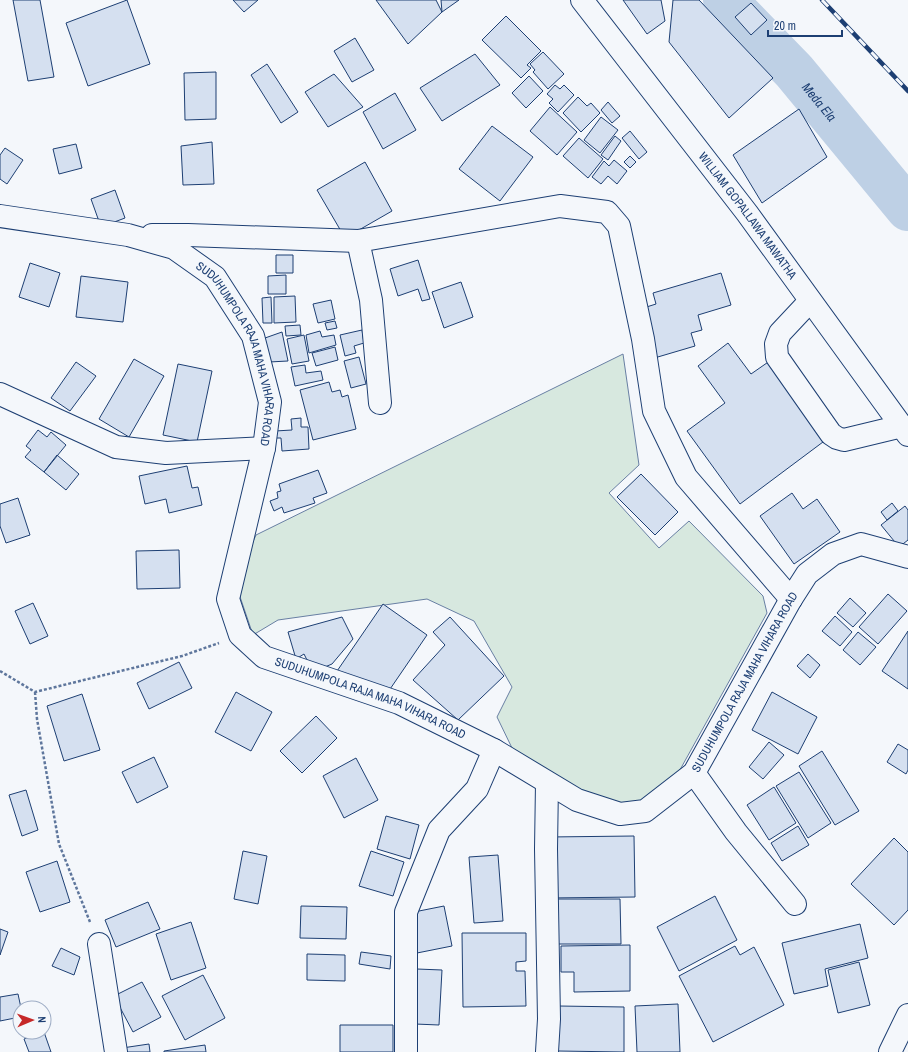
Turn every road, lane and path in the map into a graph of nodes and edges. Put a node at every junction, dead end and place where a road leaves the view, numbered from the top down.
1 (582, 0) edge
2 (0, 216) edge
3 (128, 235) junction
4 (358, 241) junction
5 (810, 301) junction
6 (0, 394) edge
7 (380, 403) dead end
8 (905, 431) edge
9 (264, 448) junction
10 (908, 557) edge
11 (790, 598) junction
12 (240, 635) junction
13 (0, 672) edge
14 (35, 692) junction
15 (494, 750) junction
16 (694, 772) junction
17 (547, 783) junction
18 (796, 904) dead end
19 (99, 944) joint
20 (908, 1015) edge
21 (116, 1052) edge
22 (406, 1052) edge
23 (547, 1052) edge
24 (890, 1052) edge

1 - 5 street, WILLIAM GOPALLAWA MAWATHA
2 - 3 street, SUDUHUMPOLA RAJA MAHA VIHARA ROAD
3 - 4 street
3 - 9 street, SUDUHUMPOLA RAJA MAHA VIHARA ROAD
4 - 7 street
4 - 11 street
5 - 8 street, WILLIAM GOPALLAWA MAWATHA
5 - 8 street
6 - 9 street
9 - 12 street, SUDUHUMPOLA RAJA MAHA VIHARA ROAD
10 - 11 street, SUDUHUMPOLA RAJA MAHA VIHARA ROAD
11 - 16 street, SUDUHUMPOLA RAJA MAHA VIHARA ROAD
12 - 14 path
12 - 15 street, SUDUHUMPOLA RAJA MAHA VIHARA ROAD
13 - 14 path
14 - 19 path
15 - 17 street, SUDUHUMPOLA RAJA MAHA VIHARA ROAD
15 - 22 street
16 - 17 street, SUDUHUMPOLA RAJA MAHA VIHARA ROAD
16 - 18 street
17 - 23 street
19 - 21 street
20 - 24 street

